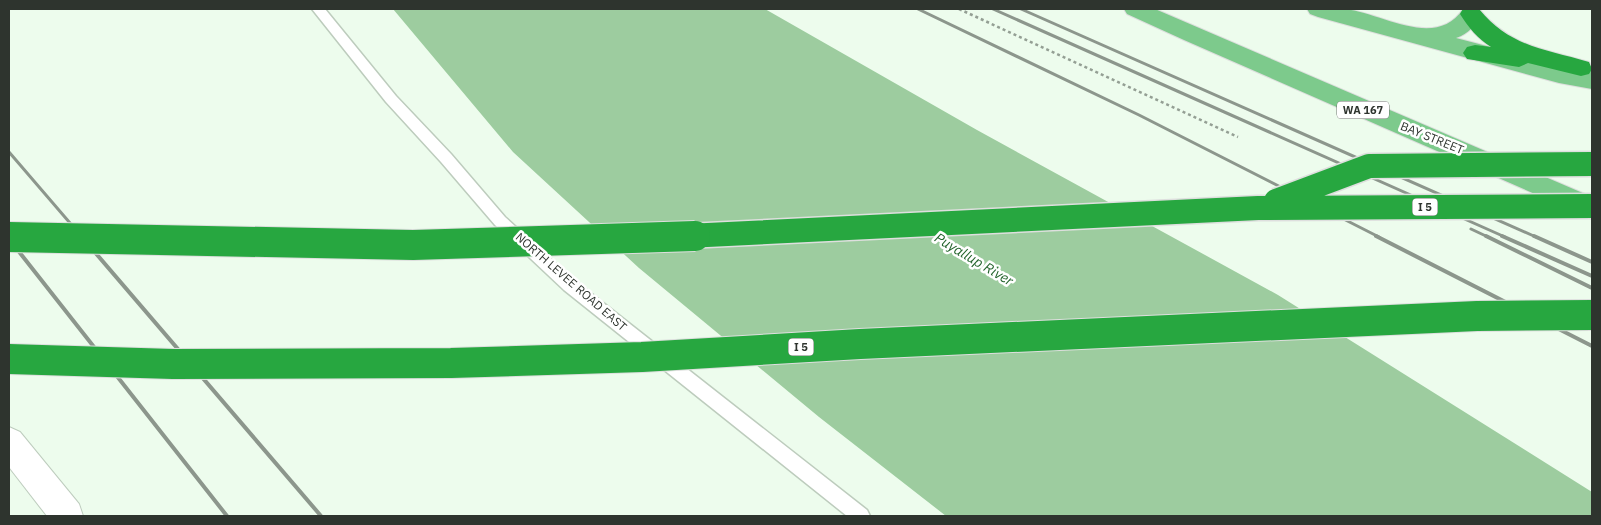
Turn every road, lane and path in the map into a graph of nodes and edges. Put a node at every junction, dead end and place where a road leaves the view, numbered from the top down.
1 (318, 9) edge
2 (959, 9) edge
3 (1135, 9) edge
4 (1318, 9) edge
5 (1471, 14) joint
6 (1410, 35) junction
7 (1588, 72) edge
8 (1238, 137) dead end
9 (1592, 164) edge
10 (1592, 207) edge
11 (1258, 208) junction
12 (9, 237) edge
13 (1592, 315) edge
14 (9, 359) edge
15 (9, 442) edge
16 (67, 516) edge
17 (861, 516) edge

1 - 17 lane, NORTH LEVEE ROAD EAST
2 - 8 path
3 - 10 main road, BAY STREET / WA 167
4 - 6 main road
5 - 6 main road
5 - 7 highway
6 - 7 main road
9 - 11 highway, bridge
10 - 11 highway, I 5, bridge
11 - 12 highway, I 5, bridge
13 - 14 highway, I 5, bridge
15 - 16 street

